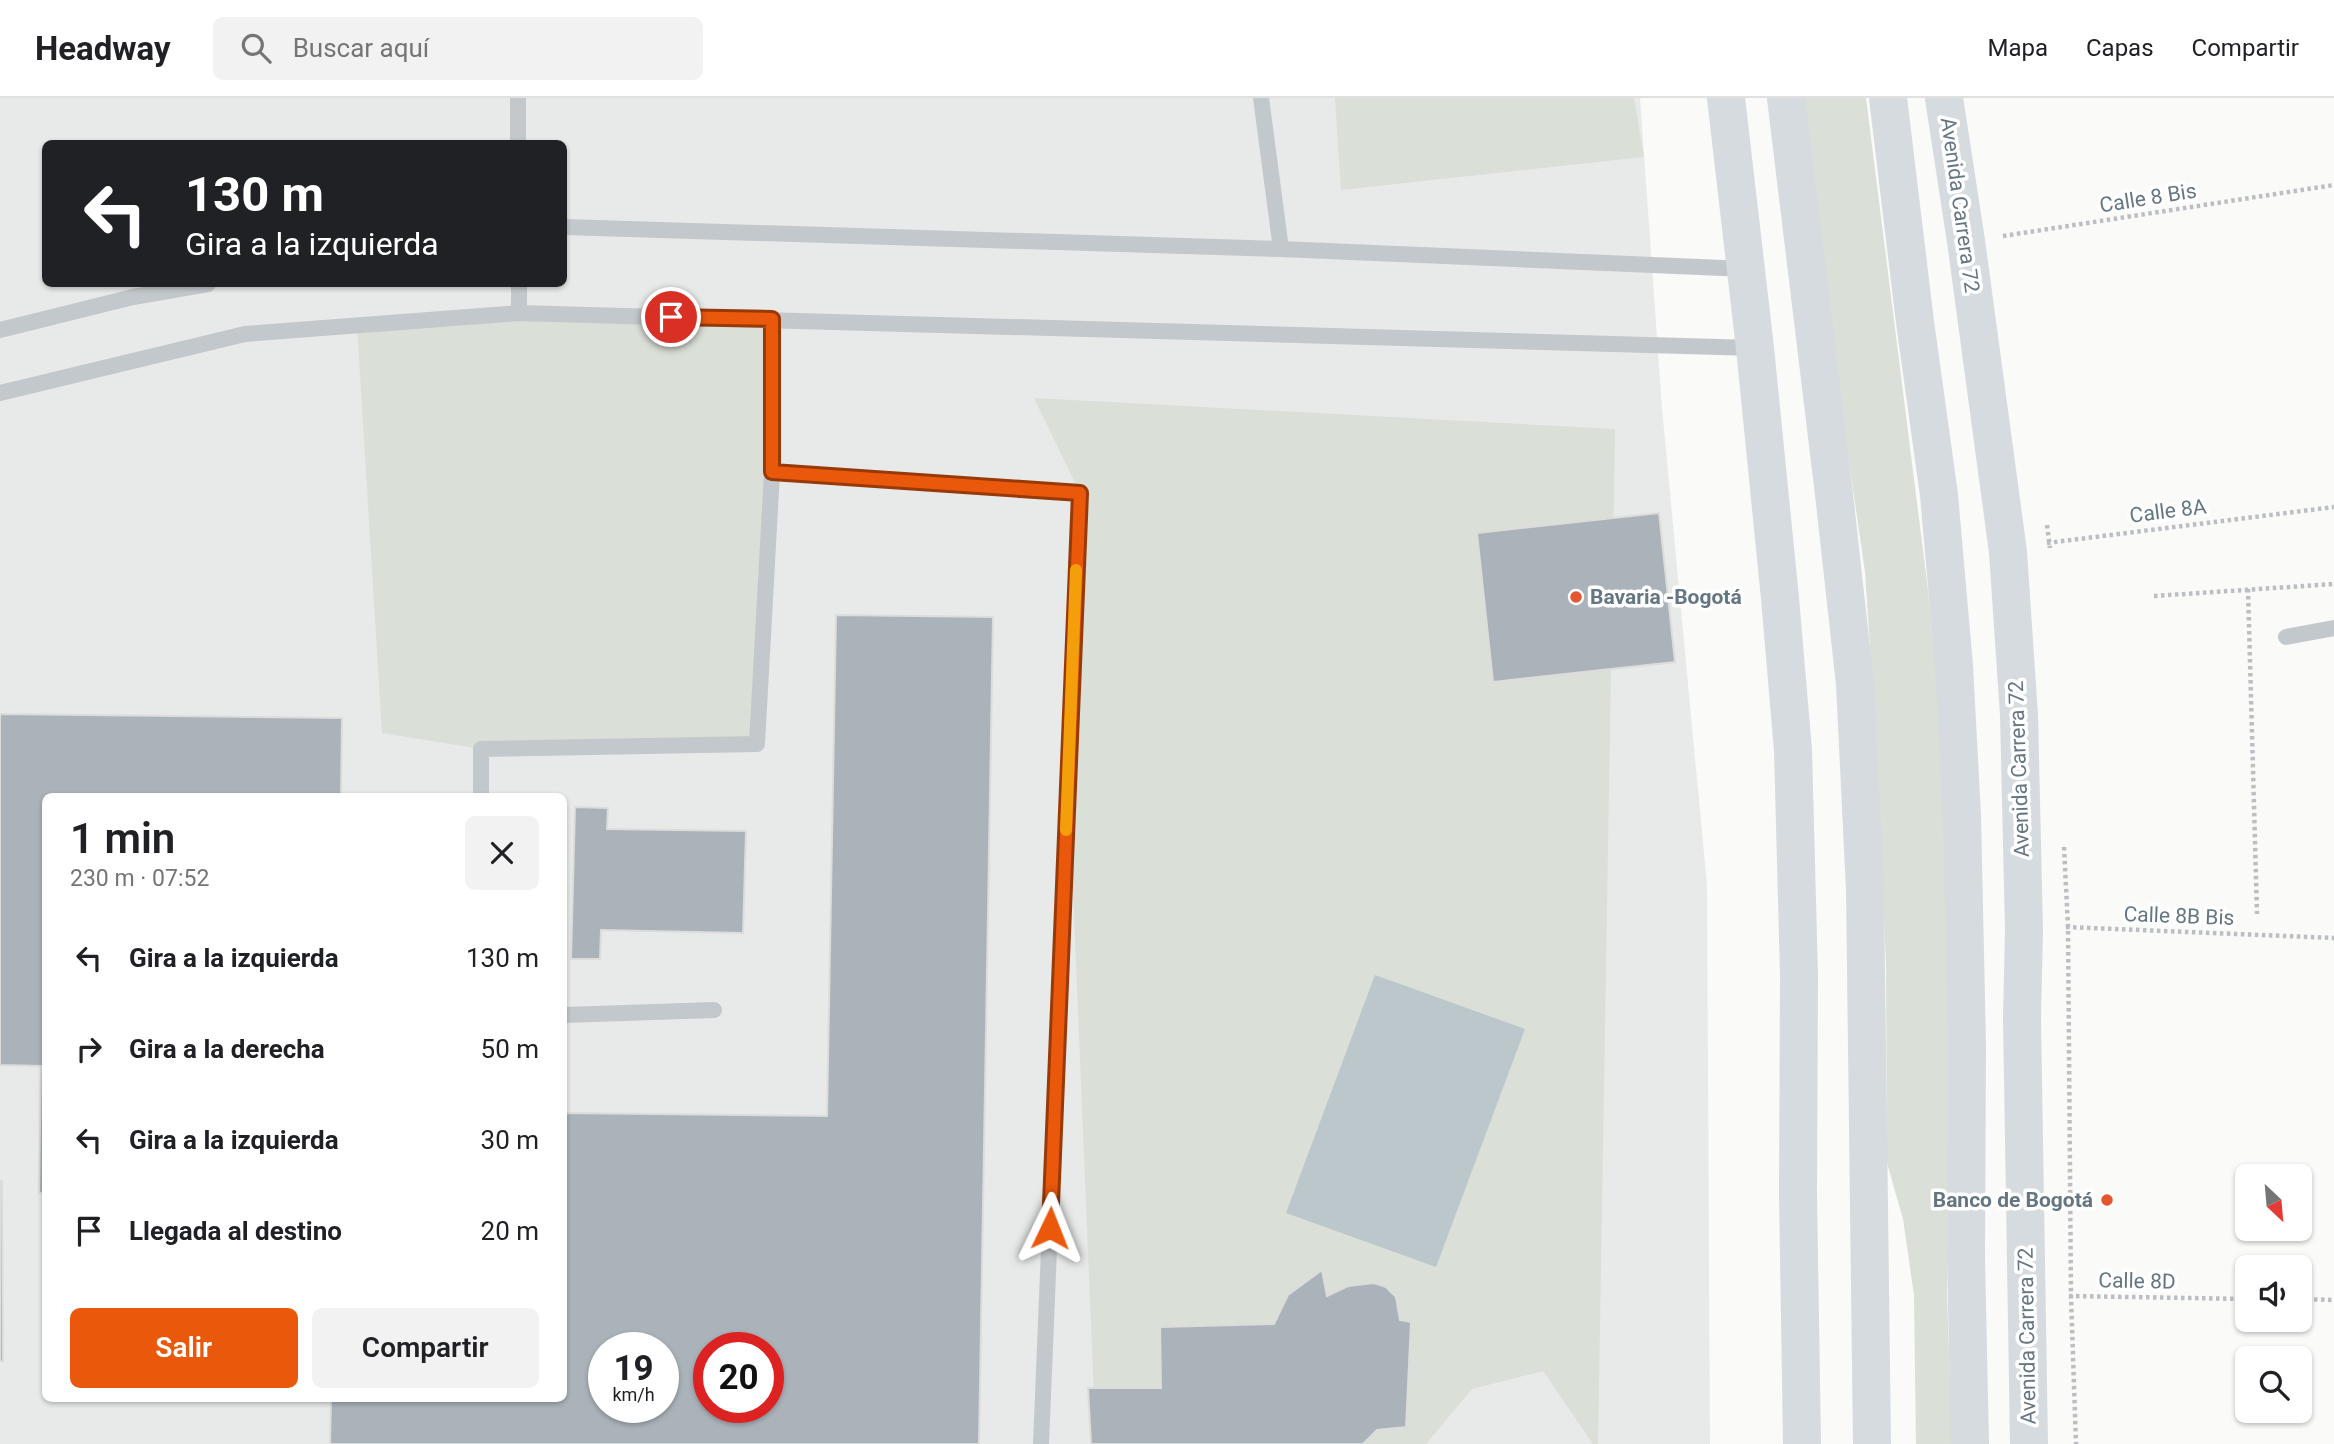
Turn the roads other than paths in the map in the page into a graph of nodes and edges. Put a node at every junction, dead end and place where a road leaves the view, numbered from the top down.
1 (518, 98) edge
2 (1261, 98) edge
3 (1726, 98) edge
4 (1786, 98) edge
5 (1888, 98) edge
6 (1944, 98) edge
7 (518, 140) edge
8 (567, 227) edge
9 (1281, 249) junction
10 (1746, 269) junction
11 (192, 287) edge
12 (519, 287) edge
13 (519, 313) junction
14 (772, 319) junction
15 (0, 330) edge
16 (1755, 348) junction
17 (0, 393) edge
18 (772, 472) junction
19 (2334, 628) edge
20 (2286, 636) dead end
21 (481, 793) edge
22 (714, 1010) dead end
23 (567, 1015) edge
24 (1041, 1444) edge
25 (1802, 1444) edge
26 (1872, 1444) edge
27 (1970, 1444) edge
28 (2029, 1444) edge

1 - 7 lane
2 - 9 lane
3 - 10 highway
4 - 26 highway
5 - 27 highway
6 - 28 highway, Avenida Carrera 72
8 - 9 lane
9 - 10 lane
10 - 16 highway
11 - 15 lane
12 - 13 lane
13 - 14 lane
13 - 17 lane
14 - 16 lane
14 - 18 lane
16 - 25 highway
18 - 21 lane
18 - 24 lane
19 - 20 lane
22 - 23 lane

